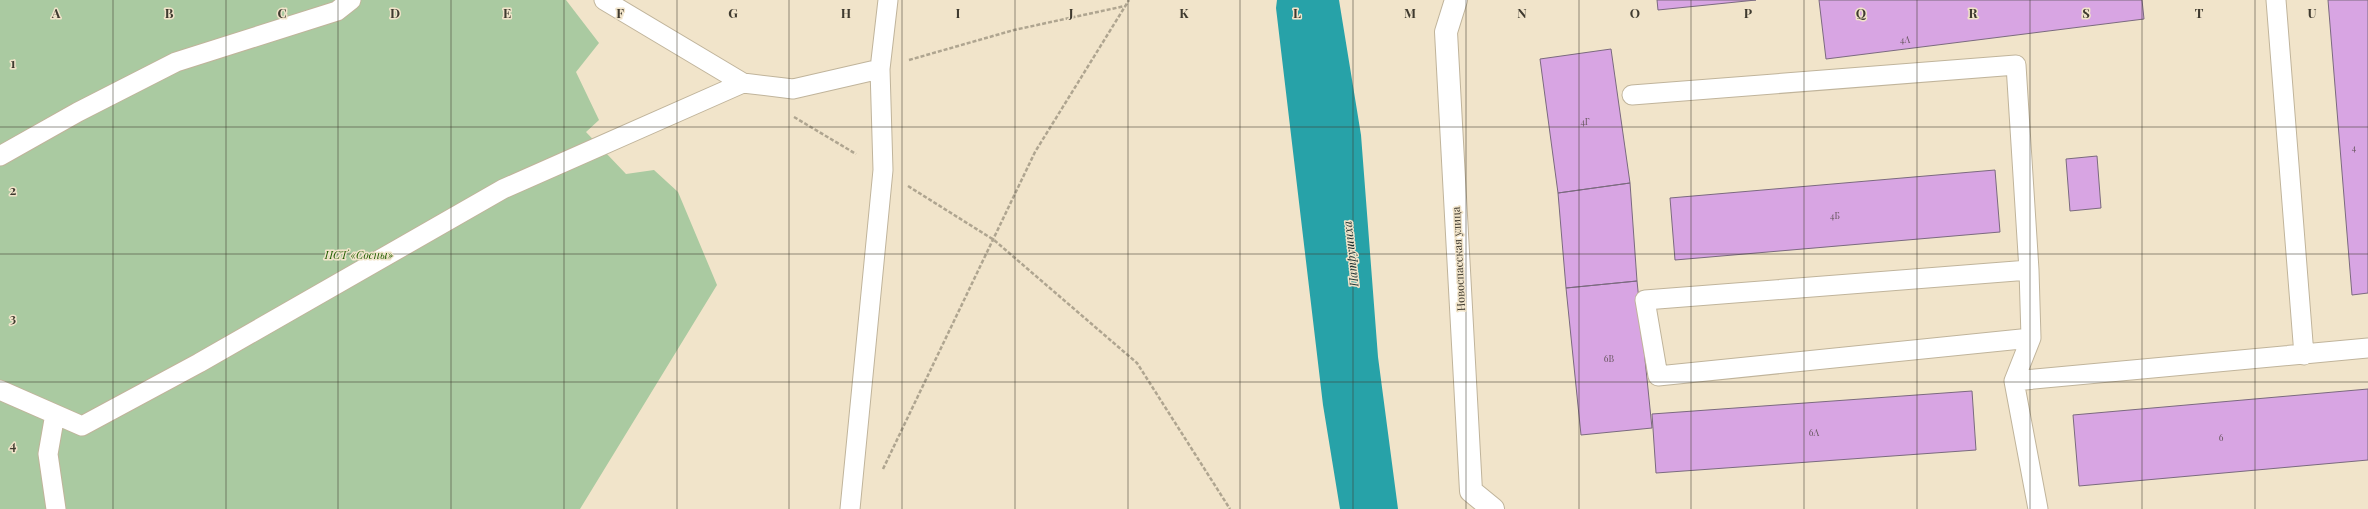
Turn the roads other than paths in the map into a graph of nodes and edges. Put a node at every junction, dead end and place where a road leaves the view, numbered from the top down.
1 (351, 0) edge
2 (604, 0) edge
3 (888, 0) edge
4 (1456, 0) edge
5 (2276, 0) edge
6 (880, 69) junction
7 (743, 83) junction
8 (1632, 95) dead end
9 (0, 156) edge
10 (2029, 270) junction
11 (2031, 338) junction
12 (2368, 348) edge
13 (2304, 355) junction
14 (2014, 381) junction
15 (0, 390) edge
16 (55, 414) junction
17 (56, 509) edge
18 (850, 509) edge
19 (1493, 509) edge
20 (2038, 509) edge

1 - 9 lane
2 - 7 lane
3 - 6 lane
4 - 19 street, Новоспасская улица
5 - 13 lane
6 - 7 lane
6 - 18 lane
7 - 16 lane
8 - 10 lane
10 - 11 lane
10 - 11 lane
11 - 14 lane
12 - 13 lane
13 - 14 lane
14 - 20 lane
15 - 16 lane
16 - 17 lane

